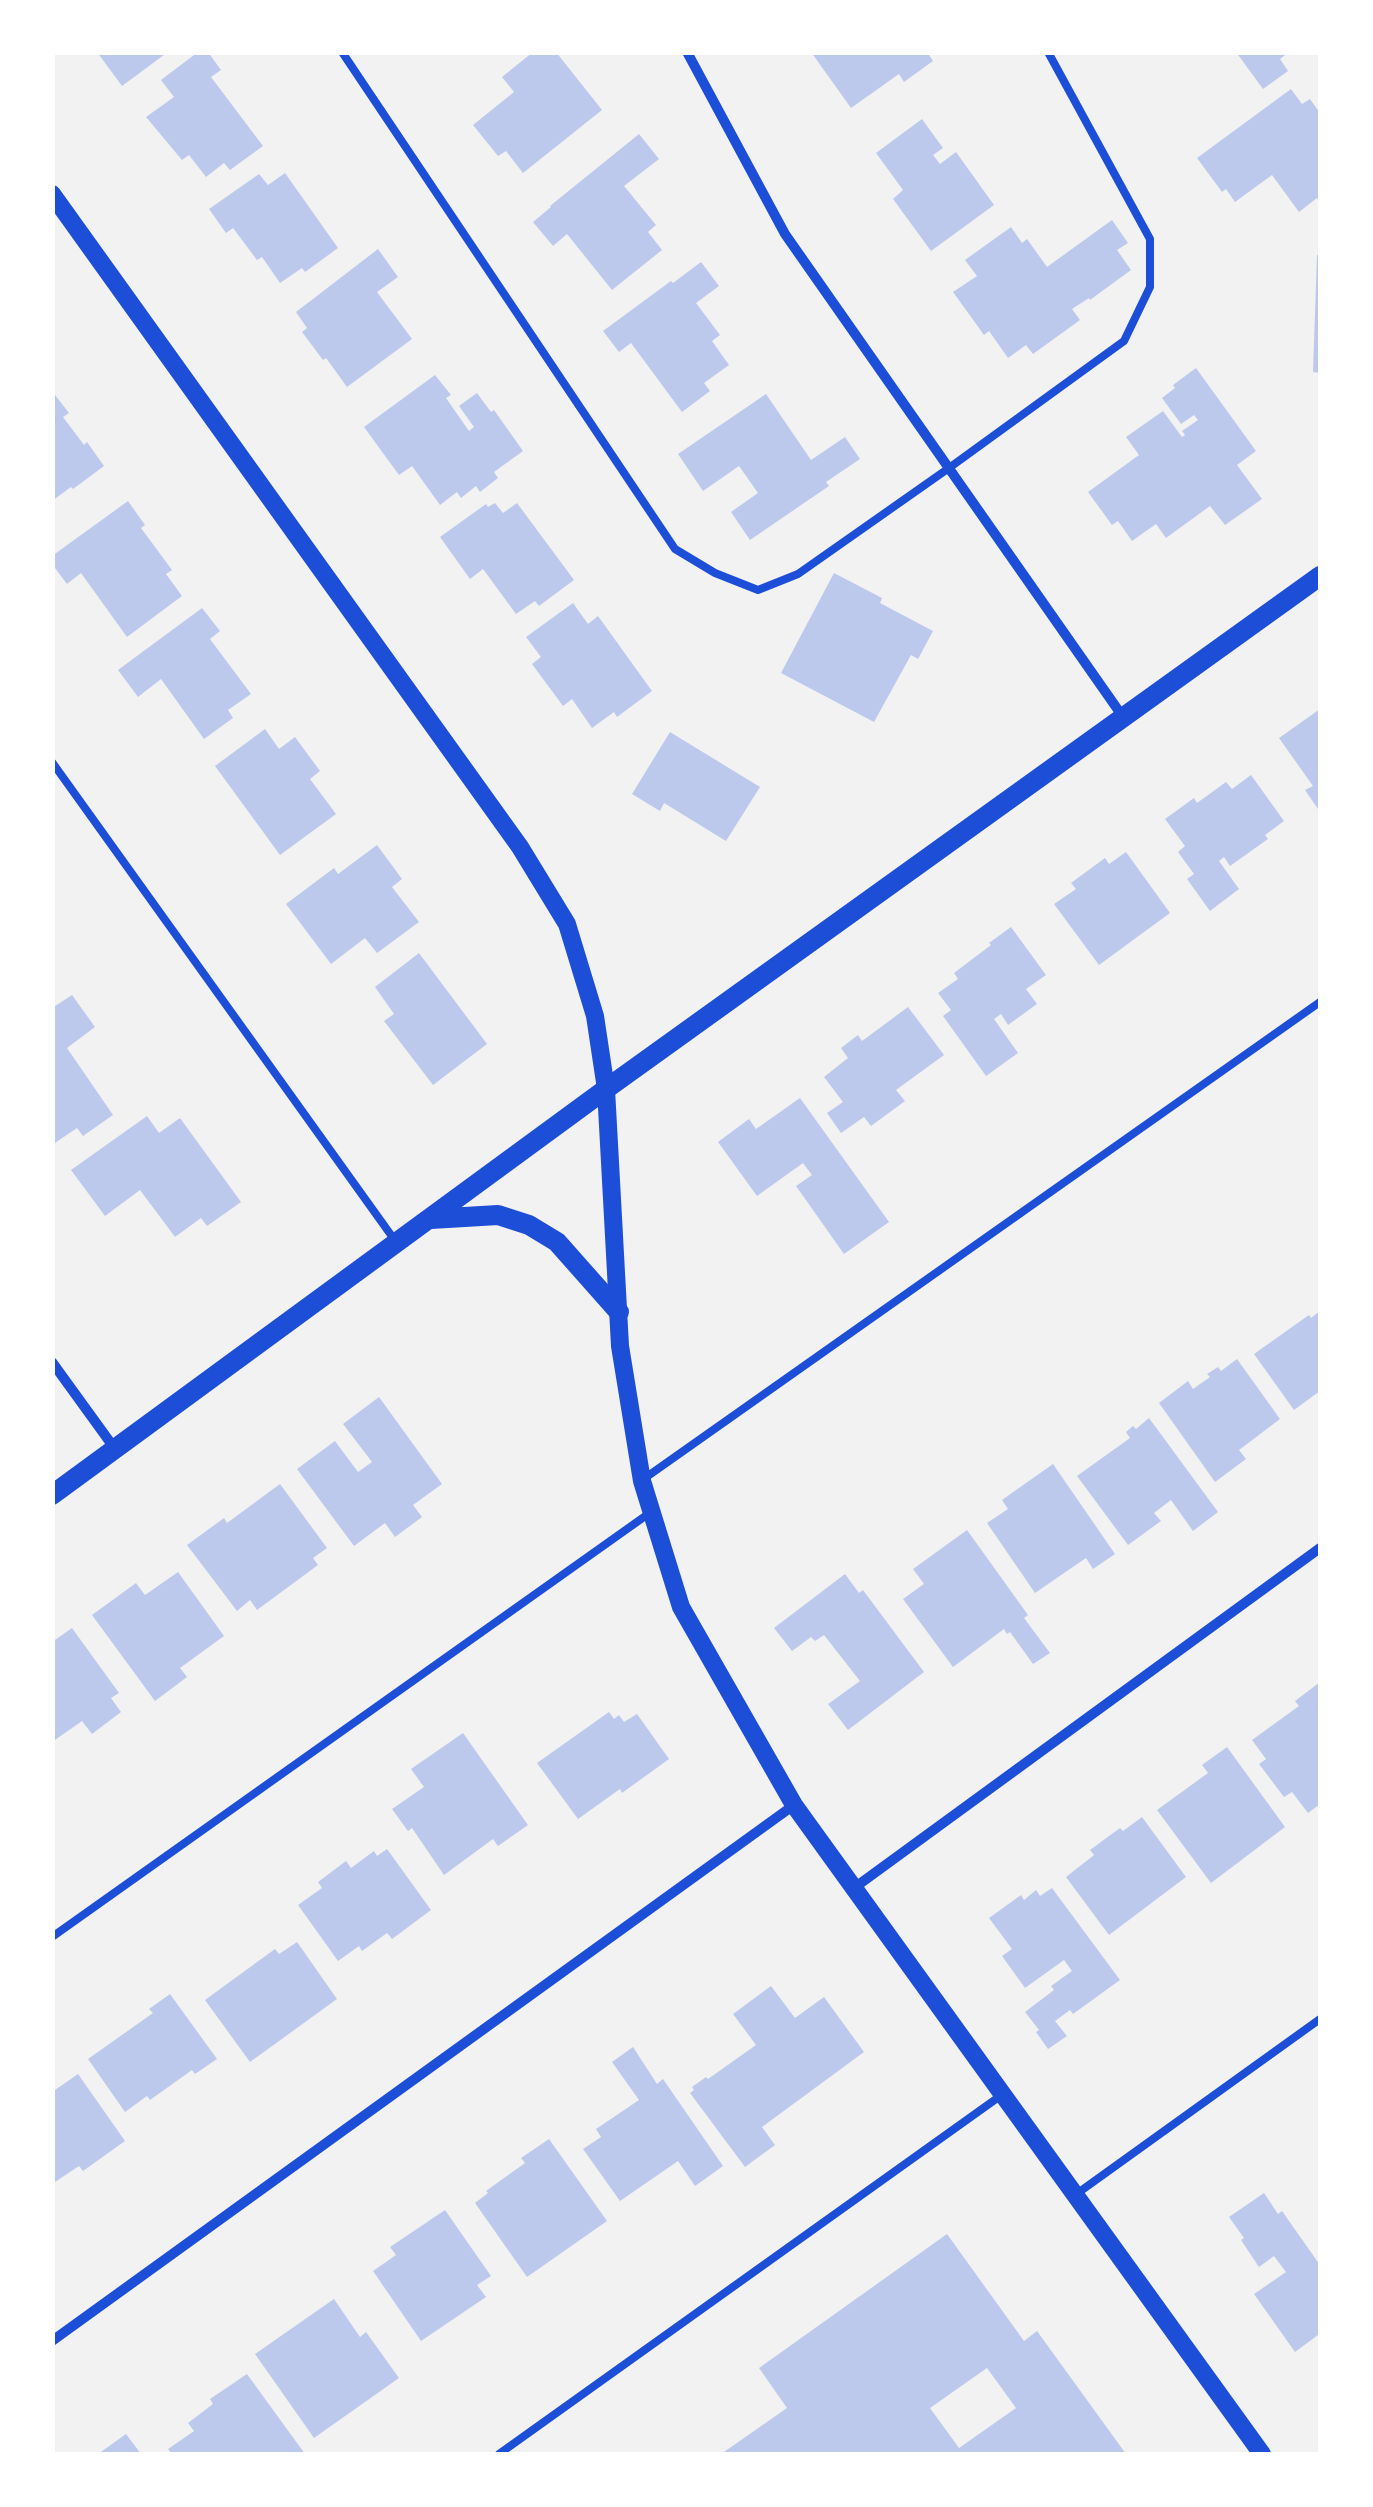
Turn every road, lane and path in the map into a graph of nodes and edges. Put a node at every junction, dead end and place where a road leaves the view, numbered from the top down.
1 (342, 52) edge
2 (686, 52) edge
3 (1048, 52) edge
4 (52, 194) edge
5 (949, 468) junction
6 (1320, 576) edge
7 (1123, 718) junction
8 (52, 762) edge
9 (1320, 1002) edge
10 (606, 1088) junction
11 (429, 1219) junction
12 (397, 1243) junction
13 (619, 1312) junction
14 (52, 1362) edge
15 (116, 1450) junction
16 (642, 1481) junction
17 (52, 1495) edge
18 (650, 1512) junction
19 (1320, 1548) edge
20 (794, 1805) junction
21 (854, 1888) junction
22 (52, 1938) edge
23 (1320, 2019) edge
24 (1002, 2094) junction
25 (1075, 2194) junction
26 (52, 2341) edge
27 (499, 2454) edge
28 (1262, 2454) edge

1 - 5 lane
2 - 5 street
3 - 5 lane
4 - 10 street
5 - 7 street
6 - 7 main road
7 - 10 main road
8 - 12 lane
9 - 16 lane
10 - 11 main road
10 - 13 street
11 - 12 main road
11 - 13 main road
12 - 15 main road
13 - 16 street
14 - 15 street
15 - 17 main road
16 - 18 street
18 - 20 street
18 - 22 lane
19 - 21 street
20 - 21 street
20 - 26 street
21 - 24 street
23 - 25 lane
24 - 25 street
24 - 27 lane
25 - 28 street

